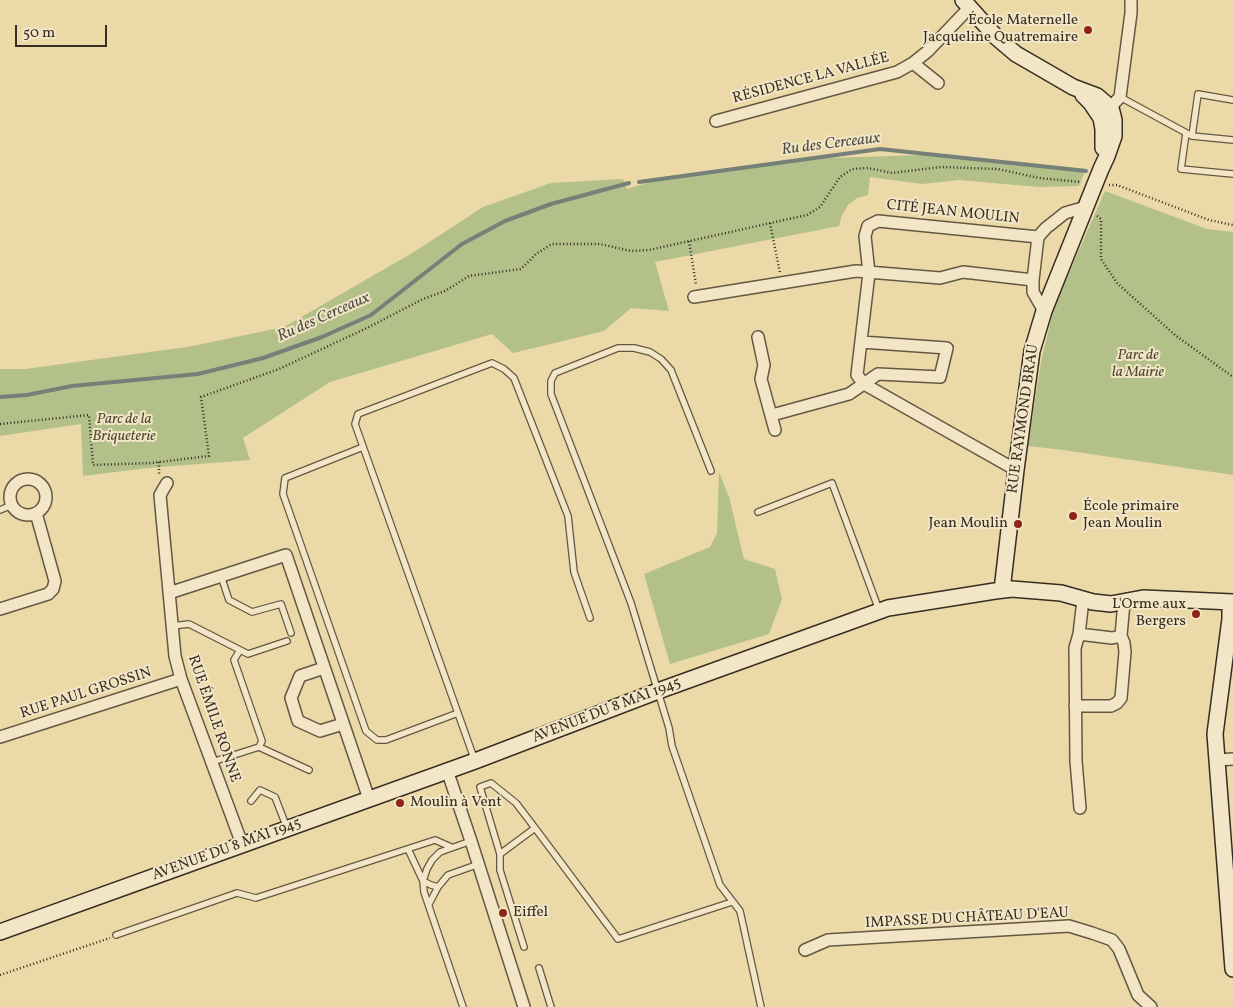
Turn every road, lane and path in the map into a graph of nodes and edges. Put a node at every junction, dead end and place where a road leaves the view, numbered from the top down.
1 (1131, 0) edge
2 (966, 4) edge
3 (913, 63) junction
4 (938, 83) dead end
5 (1233, 100) edge
6 (1110, 108) junction
7 (716, 121) dead end
8 (1186, 133) junction
9 (1192, 136) junction
10 (1233, 140) edge
11 (1233, 174) edge
12 (1094, 185) junction
13 (1086, 207) junction
14 (770, 224) junction
15 (1233, 224) edge
16 (1038, 237) junction
17 (690, 241) junction
18 (869, 273) junction
19 (1033, 280) junction
20 (782, 282) junction
21 (696, 296) joint
22 (1044, 311) junction
23 (758, 337) dead end
24 (861, 342) junction
25 (1233, 376) edge
26 (864, 384) junction
27 (772, 415) junction
28 (0, 424) edge
29 (775, 430) dead end
30 (363, 447) junction
31 (1016, 470) junction
32 (711, 471) dead end
33 (167, 483) dead end
34 (12, 505) junction
35 (0, 510) edge
36 (758, 512) dead end
37 (36, 513) junction
38 (221, 576) junction
39 (1002, 590) junction
40 (169, 593) junction
41 (1083, 600) junction
42 (1124, 602) junction
43 (1232, 603) edge
44 (0, 609) edge
45 (879, 610) junction
46 (590, 618) dead end
47 (172, 626) junction
48 (291, 633) dead end
49 (1080, 634) junction
50 (1121, 636) junction
51 (287, 641) dead end
52 (240, 650) junction
53 (324, 668) junction
54 (182, 679) junction
55 (658, 691) junction
56 (1075, 706) junction
57 (458, 713) junction
58 (343, 724) junction
59 (0, 737) edge
60 (259, 747) junction
61 (1233, 758) edge
62 (1217, 760) junction
63 (474, 761) junction
64 (212, 762) junction
65 (308, 770) dead end
66 (447, 770) junction
67 (369, 799) junction
68 (251, 800) dead end
69 (1080, 808) dead end
70 (535, 828) junction
71 (287, 829) junction
72 (471, 841) junction
73 (242, 844) junction
74 (451, 847) junction
75 (408, 849) junction
76 (500, 854) junction
77 (479, 864) junction
78 (423, 880) junction
79 (438, 887) junction
80 (1230, 892) edge
81 (732, 902) junction
82 (429, 904) junction
83 (0, 932) edge
84 (116, 936) joint
85 (524, 947) dead end
86 (804, 950) dead end
87 (539, 968) dead end
88 (1233, 969) edge
89 (0, 975) edge
90 (463, 1007) edge
91 (524, 1007) edge
92 (551, 1007) edge
93 (761, 1007) edge
94 (1151, 1007) edge

1 - 6 street
2 - 3 street, RÉSIDENCE LA VALLÉE
2 - 6 street, RUE RAYMOND BRAU
3 - 4 street, RÉSIDENCE LA VALLÉE
3 - 7 street, RÉSIDENCE LA VALLÉE
5 - 9 lane
6 - 8 lane
6 - 12 street, RUE RAYMOND BRAU
8 - 9 lane
8 - 11 lane
9 - 10 lane
12 - 13 street, RUE RAYMOND BRAU
12 - 14 path
12 - 15 path
13 - 16 street, CITÉ JEAN MOULIN
13 - 22 street, RUE RAYMOND BRAU
13 - 25 path
14 - 17 path
14 - 20 path
16 - 18 street, CITÉ JEAN MOULIN
16 - 19 street, CITÉ JEAN MOULIN
17 - 21 path
17 - 28 path
18 - 19 street
18 - 20 street
18 - 24 street, CITÉ JEAN MOULIN
19 - 22 street, CITÉ JEAN MOULIN
20 - 21 street
22 - 31 street, RUE RAYMOND BRAU
23 - 27 street
24 - 26 street, CITÉ JEAN MOULIN
24 - 26 street
26 - 27 street
26 - 31 street
27 - 29 street
30 - 46 lane
30 - 57 lane
30 - 57 lane
31 - 39 street, RUE RAYMOND BRAU
32 - 55 lane
33 - 40 street, RUE ÉMILE RONNE
34 - 35 lane
34 - 37 street
34 - 37 street
36 - 45 lane
37 - 44 street
38 - 40 street
38 - 48 lane
38 - 53 street
39 - 41 street, AVENUE DU 8 MAI 1945
39 - 45 street, AVENUE DU 8 MAI 1945
40 - 47 street, RUE ÉMILE RONNE
41 - 42 street, AVENUE DU 8 MAI 1945
41 - 49 street
42 - 43 street, AVENUE DU 8 MAI 1945
42 - 50 street
43 - 62 street
45 - 55 street, AVENUE DU 8 MAI 1945
47 - 52 lane
47 - 54 street, RUE ÉMILE RONNE
49 - 50 street
49 - 56 street
50 - 56 street
51 - 52 lane
52 - 60 lane
53 - 58 street
53 - 58 street
54 - 59 street, RUE PAUL GROSSIN
54 - 64 street, RUE ÉMILE RONNE
55 - 63 street, AVENUE DU 8 MAI 1945
55 - 81 lane
56 - 69 street
57 - 63 lane
58 - 67 street
60 - 64 lane
60 - 65 lane
61 - 62 street
62 - 80 street
63 - 66 street, AVENUE DU 8 MAI 1945
64 - 73 street, RUE ÉMILE RONNE
66 - 67 street, AVENUE DU 8 MAI 1945
66 - 72 street
67 - 71 street, AVENUE DU 8 MAI 1945
68 - 71 lane
70 - 76 lane
70 - 76 lane
70 - 81 lane
71 - 73 street, AVENUE DU 8 MAI 1945
72 - 74 lane
72 - 77 street
73 - 83 street, AVENUE DU 8 MAI 1945
74 - 75 lane
74 - 78 lane
75 - 78 lane
75 - 84 lane
76 - 85 lane
77 - 79 lane
77 - 91 street
78 - 79 lane
78 - 82 lane
79 - 82 lane
80 - 88 street
81 - 93 lane
82 - 90 lane
84 - 89 path
86 - 94 street, IMPASSE DU CHÂTEAU D'EAU
87 - 92 lane

